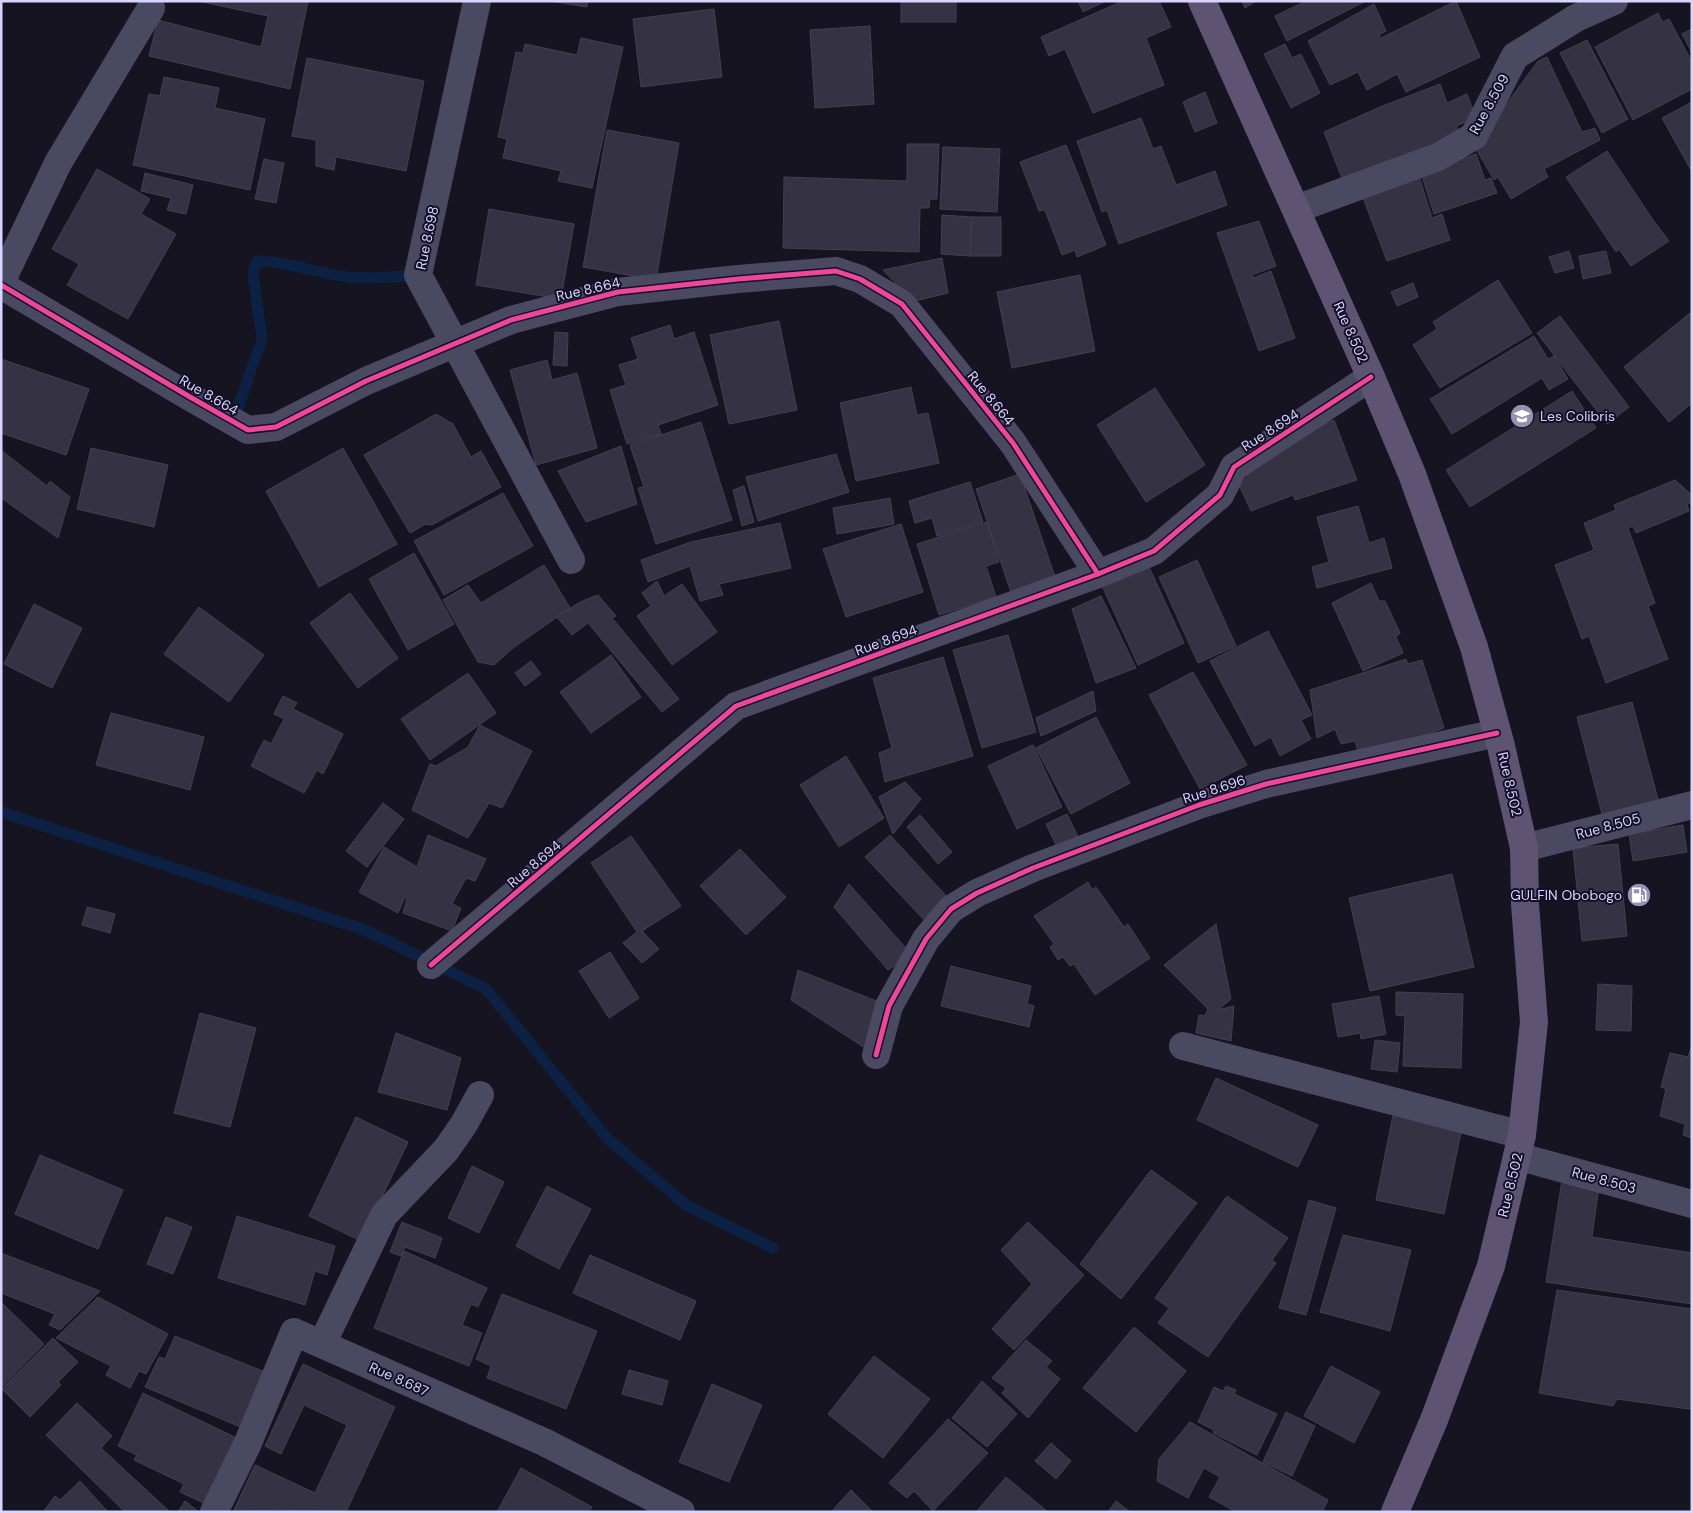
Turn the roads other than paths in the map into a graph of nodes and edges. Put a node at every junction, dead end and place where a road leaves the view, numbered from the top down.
1 (476, 1) edge
2 (1202, 1) edge
3 (1614, 1) edge
4 (151, 8) dead end
5 (1296, 209) junction
6 (1, 284) edge
7 (456, 342) junction
8 (1371, 378) junction
9 (571, 560) dead end
10 (1098, 574) junction
11 (1497, 733) junction
12 (1692, 805) edge
13 (1524, 848) junction
14 (431, 965) dead end
15 (1183, 1046) dead end
16 (876, 1055) dead end
17 (480, 1095) dead end
18 (1520, 1146) junction
19 (1692, 1204) edge
20 (322, 1344) junction
21 (214, 1512) edge
22 (681, 1512) edge
23 (1395, 1512) edge

1 - 7 street, Rue 8.698
2 - 5 main road, Rue 8.502
3 - 5 street, Rue 8.509
4 - 6 street
5 - 8 main road, Rue 8.502
6 - 7 street, Rue 8.664
7 - 9 street, Rue 8.698
7 - 10 street, Rue 8.664
8 - 10 street, Rue 8.694
8 - 11 main road, Rue 8.502
10 - 14 street, Rue 8.694
11 - 13 main road, Rue 8.502
11 - 16 street, Rue 8.696
12 - 13 street, Rue 8.505
13 - 18 main road, Rue 8.502
15 - 18 street, Rue 8.503
17 - 20 street
18 - 19 street, Rue 8.503
18 - 23 main road, Rue 8.502
20 - 21 street, Rue 8.687
20 - 22 street, Rue 8.687

